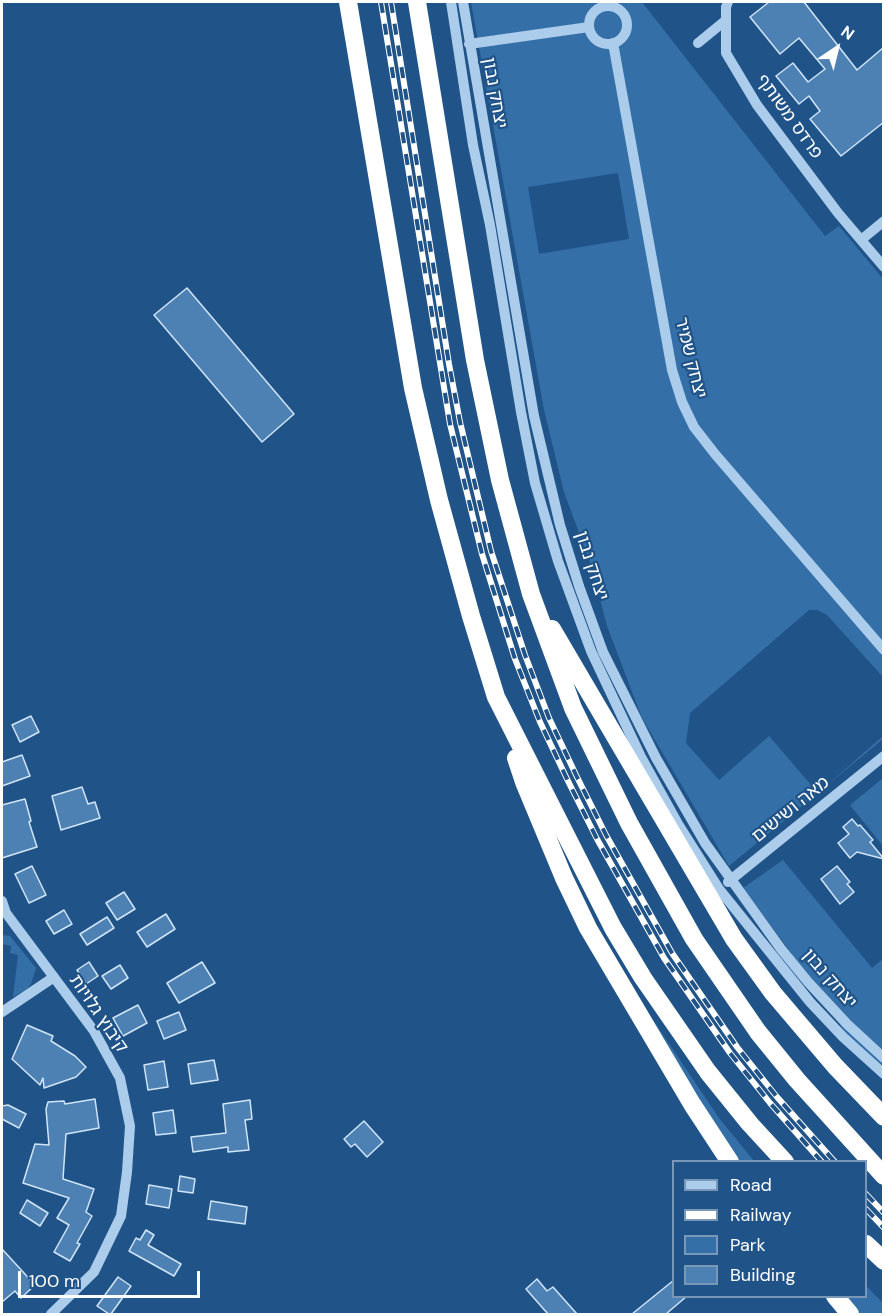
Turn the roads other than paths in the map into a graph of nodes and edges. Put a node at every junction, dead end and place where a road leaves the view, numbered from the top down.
1 (348, 2) edge
2 (417, 2) edge
3 (451, 2) edge
4 (463, 2) edge
5 (728, 2) edge
6 (726, 20) junction
7 (588, 27) junction
8 (613, 43) junction
9 (698, 43) dead end
10 (469, 44) junction
11 (838, 213) junction
12 (828, 220) dead end
13 (884, 220) edge
14 (861, 240) junction
15 (884, 267) edge
16 (531, 594) junction
17 (884, 650) edge
18 (496, 696) junction
19 (884, 756) edge
20 (732, 879) junction
21 (719, 889) junction
22 (2, 901) edge
23 (54, 977) junction
24 (2, 1012) edge
25 (884, 1058) edge
26 (884, 1074) edge
27 (884, 1117) edge
28 (729, 1160) edge
29 (783, 1160) edge
30 (884, 1176) edge
31 (867, 1245) edge
32 (884, 1261) edge
33 (837, 1298) edge
34 (51, 1314) edge
35 (850, 1314) edge

1 - 18 highway
2 - 16 highway
3 - 21 street, יצחק נבון
4 - 10 street, יצחק נבון
5 - 6 street, פרדס משותף
6 - 9 street
6 - 11 street, פרדס משותף
7 - 8 street
7 - 8 street
7 - 10 street
8 - 17 street, יצחק שמיר
10 - 20 street, יצחק נבון
11 - 12 street
11 - 14 street, פרדס משותף
13 - 14 street
14 - 15 street, פרדס משותף
16 - 27 highway
16 - 30 highway
18 - 28 highway
18 - 29 highway
19 - 20 street, מאה ושישים
20 - 21 street, מאה ושישים
20 - 25 street, יצחק נבון
21 - 26 street, יצחק נבון
22 - 23 street, קיבוץ גלויות
23 - 24 street
23 - 34 street, קיבוץ גלויות
31 - 32 highway
33 - 35 highway

